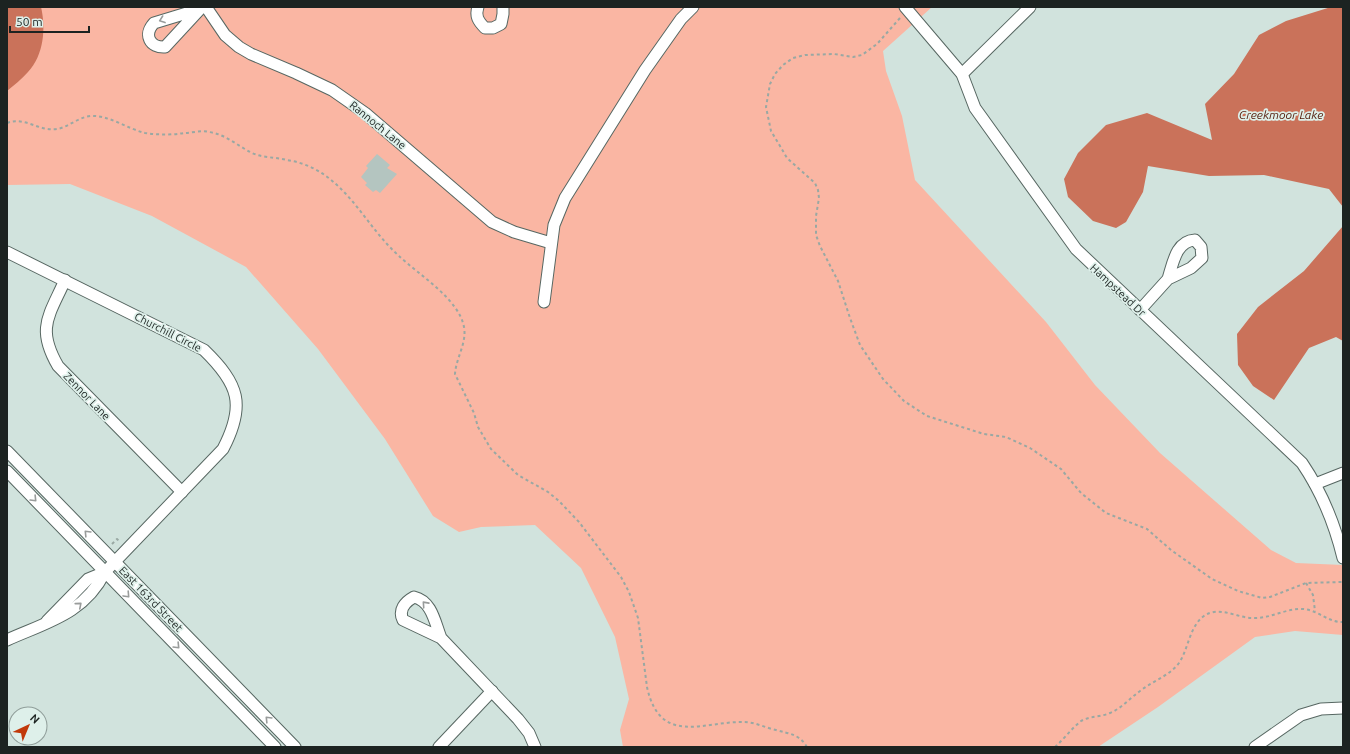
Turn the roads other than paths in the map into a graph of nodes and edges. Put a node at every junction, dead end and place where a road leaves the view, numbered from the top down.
1 (478, 7) edge
2 (502, 7) edge
3 (693, 7) edge
4 (1030, 7) edge
5 (203, 8) edge
6 (906, 8) edge
7 (962, 74) junction
8 (551, 243) junction
9 (7, 252) edge
10 (1168, 279) dead end
11 (65, 280) junction
12 (544, 302) dead end
13 (1140, 310) junction
14 (7, 451) edge
15 (7, 471) edge
16 (1343, 473) edge
17 (1315, 484) junction
18 (182, 492) junction
19 (1343, 558) edge
20 (114, 561) junction
21 (105, 572) junction
22 (441, 638) dead end
23 (7, 640) edge
24 (492, 691) junction
25 (1343, 708) edge
26 (275, 747) edge
27 (295, 747) edge
28 (439, 747) edge
29 (535, 747) edge
30 (1255, 747) edge

1 - 2 street
3 - 8 street
4 - 7 street
5 - 8 street, Rannoch Lane
6 - 7 street, Hampstead Dr
7 - 13 street, Hampstead Dr
8 - 12 street
9 - 11 street, Churchill Circle
10 - 13 street
11 - 18 street, Zennor Lane
11 - 18 street, Churchill Circle
13 - 17 street, Hampstead Dr
20 -> 14 street, East 163rd Street
15 -> 21 street, East 163rd Street
16 - 17 street
17 - 19 street, Hampstead Dr
18 - 20 street, Churchill Circle
20 - 21 street, Churchill Circle
27 -> 20 street, East 163rd Street
21 - 23 street
21 -> 26 street, East 163rd Street
22 - 24 street
24 - 28 street
24 - 29 street
25 - 30 street

